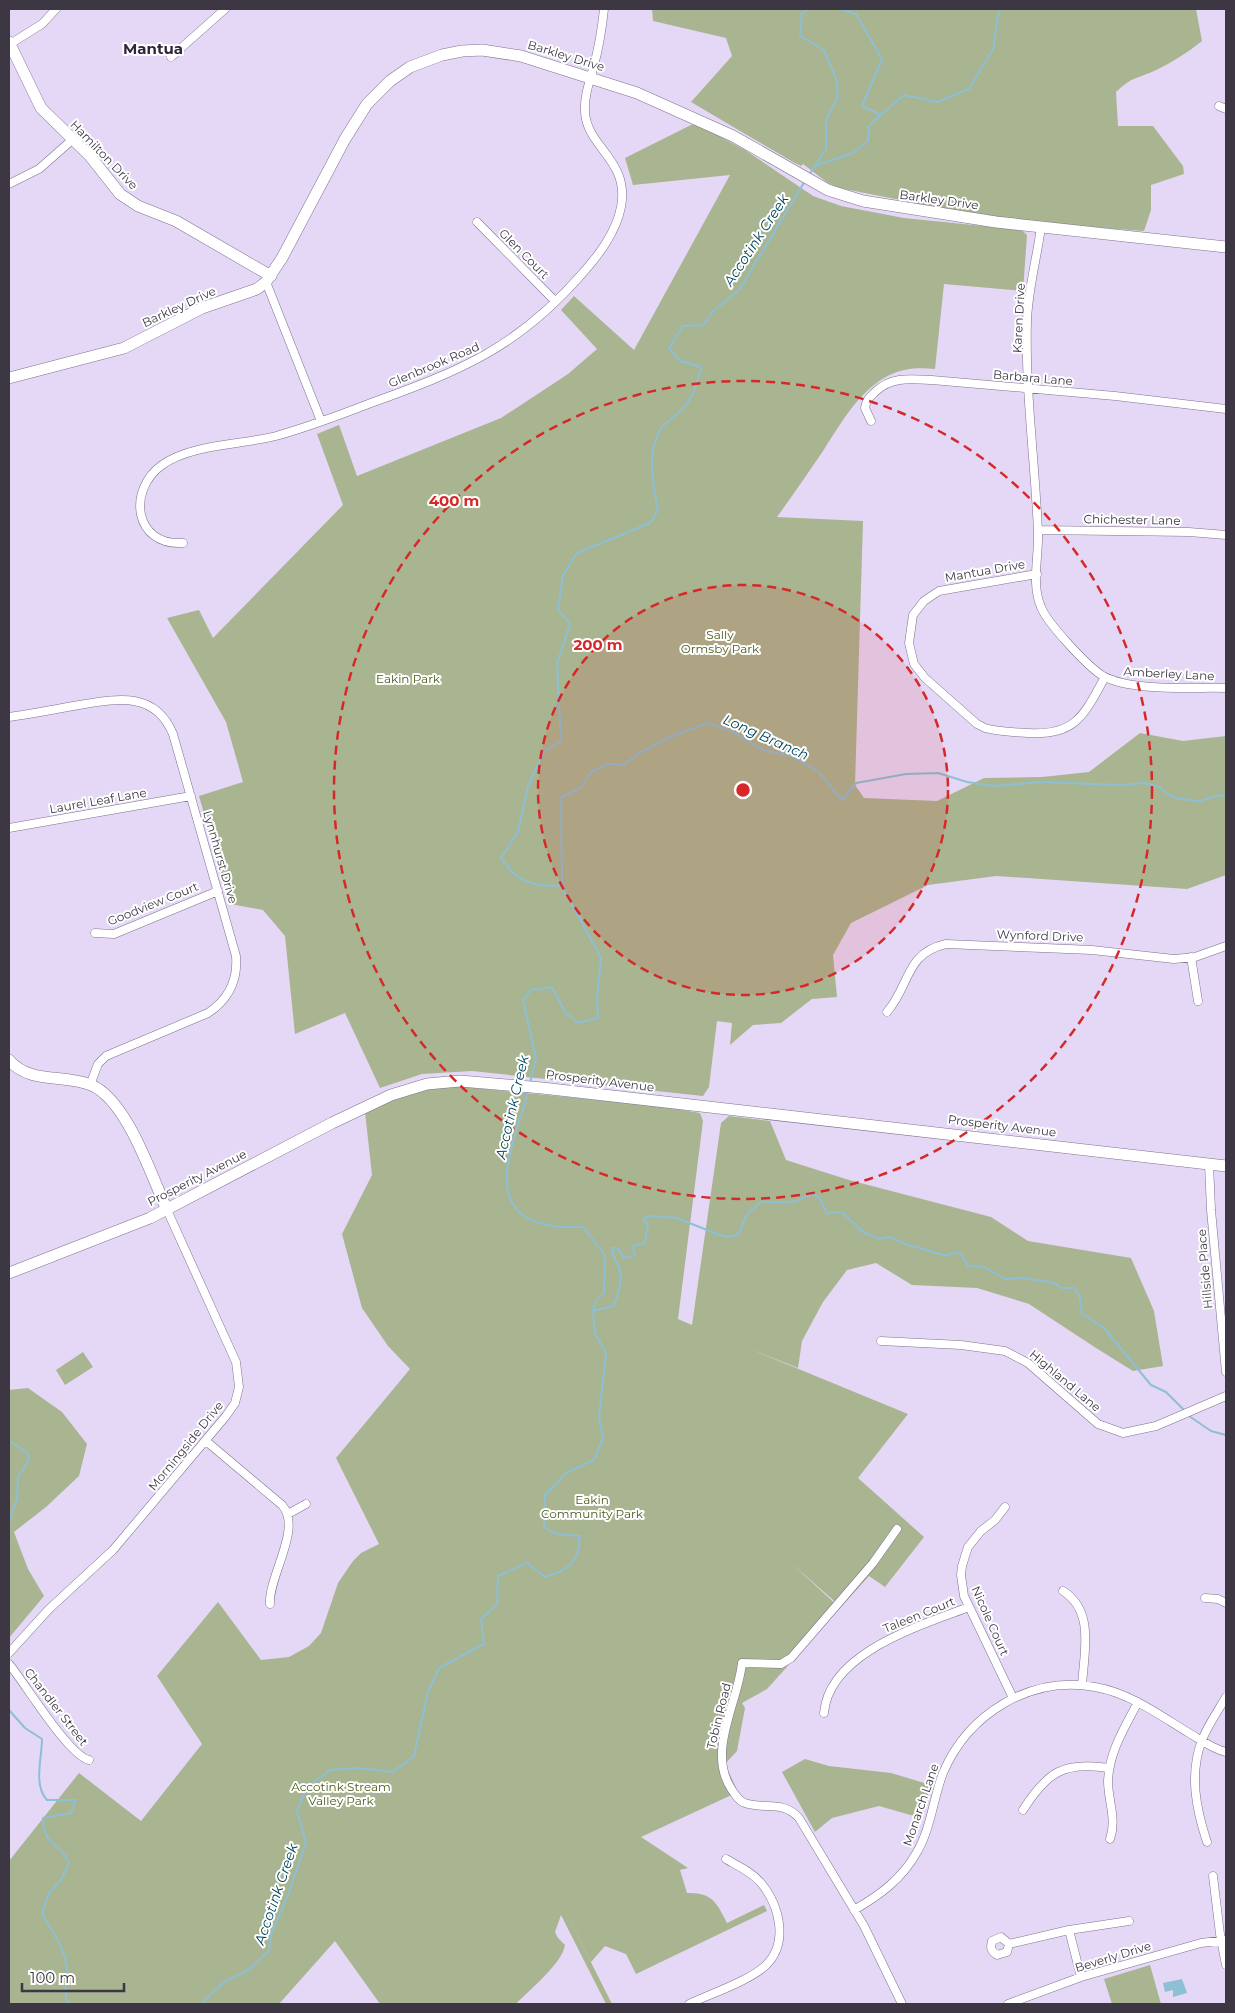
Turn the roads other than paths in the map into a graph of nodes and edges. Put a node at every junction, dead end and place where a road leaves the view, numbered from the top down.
1 (56, 9) edge
2 (225, 9) edge
3 (604, 9) edge
4 (9, 43) edge
5 (171, 57) dead end
6 (591, 77) junction
7 (72, 140) junction
8 (9, 184) edge
9 (477, 222) dead end
10 (1041, 227) junction
11 (1226, 247) edge
12 (269, 279) junction
13 (556, 301) junction
14 (9, 378) edge
15 (1029, 389) junction
16 (1226, 409) edge
17 (322, 421) junction
18 (871, 421) dead end
19 (1038, 530) junction
20 (1226, 535) edge
21 (183, 543) dead end
22 (1037, 574) junction
23 (1105, 677) junction
24 (1226, 688) edge
25 (9, 717) edge
26 (191, 796) junction
27 (9, 828) edge
28 (218, 891) junction
29 (95, 933) dead end
30 (1226, 946) edge
31 (1191, 958) junction
32 (1198, 1001) dead end
33 (887, 1012) dead end
34 (9, 1060) edge
35 (90, 1085) junction
36 (1209, 1164) junction
37 (1226, 1166) edge
38 (167, 1210) junction
39 (9, 1273) edge
40 (881, 1341) dead end
41 (1226, 1372) edge
42 (1226, 1396) edge
43 (206, 1441) junction
44 (306, 1504) dead end
45 (1005, 1507) dead end
46 (288, 1514) junction
47 (897, 1529) dead end
48 (1063, 1591) dead end
49 (1205, 1598) dead end
50 (1226, 1603) edge
51 (270, 1604) dead end
52 (969, 1607) junction
53 (9, 1653) edge
54 (9, 1664) edge
55 (1082, 1685) junction
56 (1226, 1697) edge
57 (1013, 1698) junction
58 (1138, 1702) junction
59 (824, 1713) dead end
60 (1202, 1741) junction
61 (1226, 1752) edge
62 (89, 1760) dead end
63 (1109, 1768) junction
64 (1023, 1810) dead end
65 (1110, 1838) dead end
66 (1207, 1842) dead end
67 (726, 1859) dead end
68 (1213, 1876) dead end
69 (854, 1910) junction
70 (1129, 1921) dead end
71 (1069, 1930) junction
72 (1224, 1940) edge
73 (1008, 1944) dead end
74 (1226, 1965) edge
75 (1081, 1977) junction
76 (689, 2004) edge
77 (902, 2004) edge
78 (1012, 2004) edge

1 - 4 street
2 - 5 street
3 - 6 street, Glenbrook Road
4 - 7 street, Hamilton Drive
6 - 10 street, Barkley Drive
6 - 12 street, Barkley Drive
6 - 13 street, Glenbrook Road
7 - 8 street
7 - 12 street, Hamilton Drive
9 - 13 street, Glen Court
10 - 11 street, Barkley Drive
10 - 15 street, Karen Drive
12 - 14 street, Barkley Drive
12 - 17 street
13 - 17 street, Glenbrook Road
15 - 16 street, Barbara Lane
15 - 18 street, Barbara Lane
15 - 19 street, Karen Drive
17 - 21 street, Glenbrook Road
19 - 20 street, Chichester Lane
19 - 22 street, Amberley Lane
22 - 23 street, Amberley Lane
22 - 23 street, Mantua Drive
23 - 24 street, Amberley Lane
25 - 26 street, Lynnhurst Drive
26 - 27 street, Laurel Leaf Lane
26 - 28 street, Lynnhurst Drive
28 - 29 street, Goodview Court
28 - 35 street, Lynnhurst Drive
30 - 31 street, Wynford Drive
31 - 32 street
31 - 33 street, Wynford Drive
34 - 35 street
35 - 38 street
36 - 37 street, Prosperity Avenue
36 - 38 street, Prosperity Avenue
36 - 41 street, Hillside Place
38 - 39 street, Prosperity Avenue
38 - 43 street, Morningside Drive
40 - 42 street, Highland Lane
43 - 46 street
43 - 53 street, Morningside Drive
44 - 46 street
45 - 52 street, Nicole Court
46 - 51 street
47 - 69 street, Tobin Road
48 - 55 street
49 - 50 street
52 - 57 street, Nicole Court
52 - 59 street, Taleen Court
54 - 62 street, Chandler Street
55 - 57 street, Monarch Lane
55 - 58 street, Monarch Lane
56 - 60 street
57 - 69 street, Monarch Lane
58 - 60 street, Monarch Lane
58 - 63 street
60 - 61 street, Monarch Lane
60 - 66 street
63 - 64 street
63 - 65 street
67 - 76 street
68 - 72 street
69 - 77 street, Tobin Road
70 - 71 street
71 - 73 street
71 - 75 street
72 - 74 street
72 - 75 street, Beverly Drive
75 - 78 street, Beverly Drive

